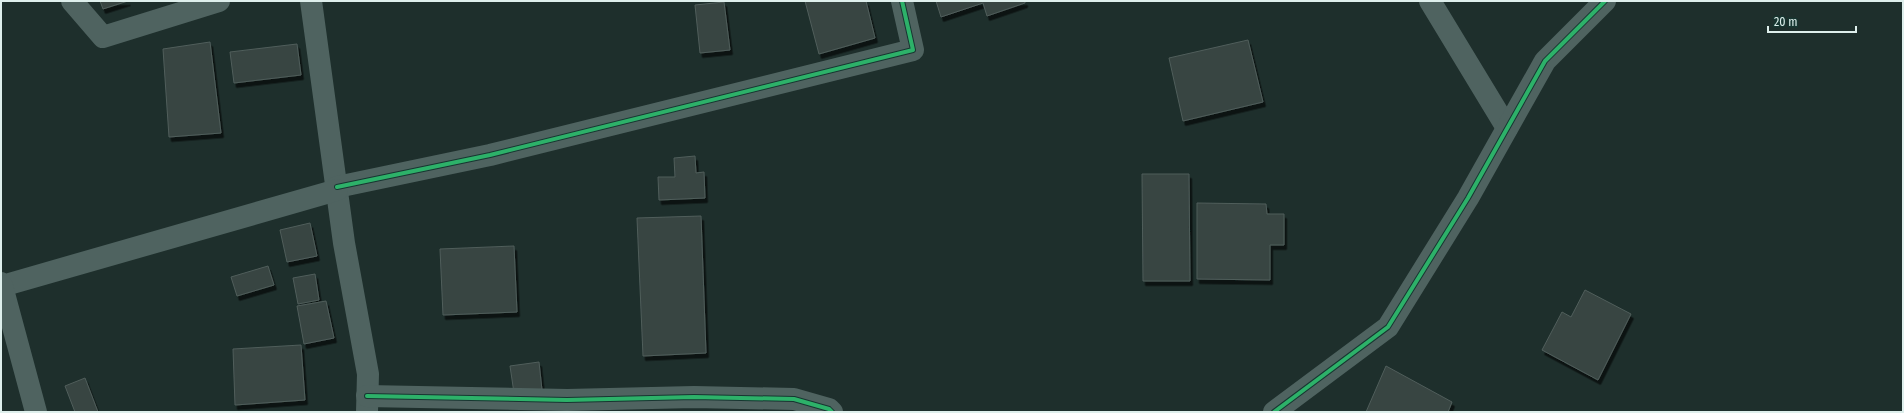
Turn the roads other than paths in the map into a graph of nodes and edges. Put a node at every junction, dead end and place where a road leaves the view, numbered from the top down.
1 (72, 1) edge
2 (219, 1) edge
3 (311, 1) edge
4 (902, 1) edge
5 (1430, 1) edge
6 (1605, 1) edge
7 (1508, 128) junction
8 (337, 189) junction
9 (2, 284) edge
10 (367, 404) edge
11 (36, 412) edge
12 (832, 412) edge
13 (1274, 412) edge

1 - 2 street
3 - 8 street
4 - 8 street
5 - 7 street
6 - 7 street
7 - 13 street
8 - 9 street
8 - 10 street
9 - 11 street
10 - 12 street

